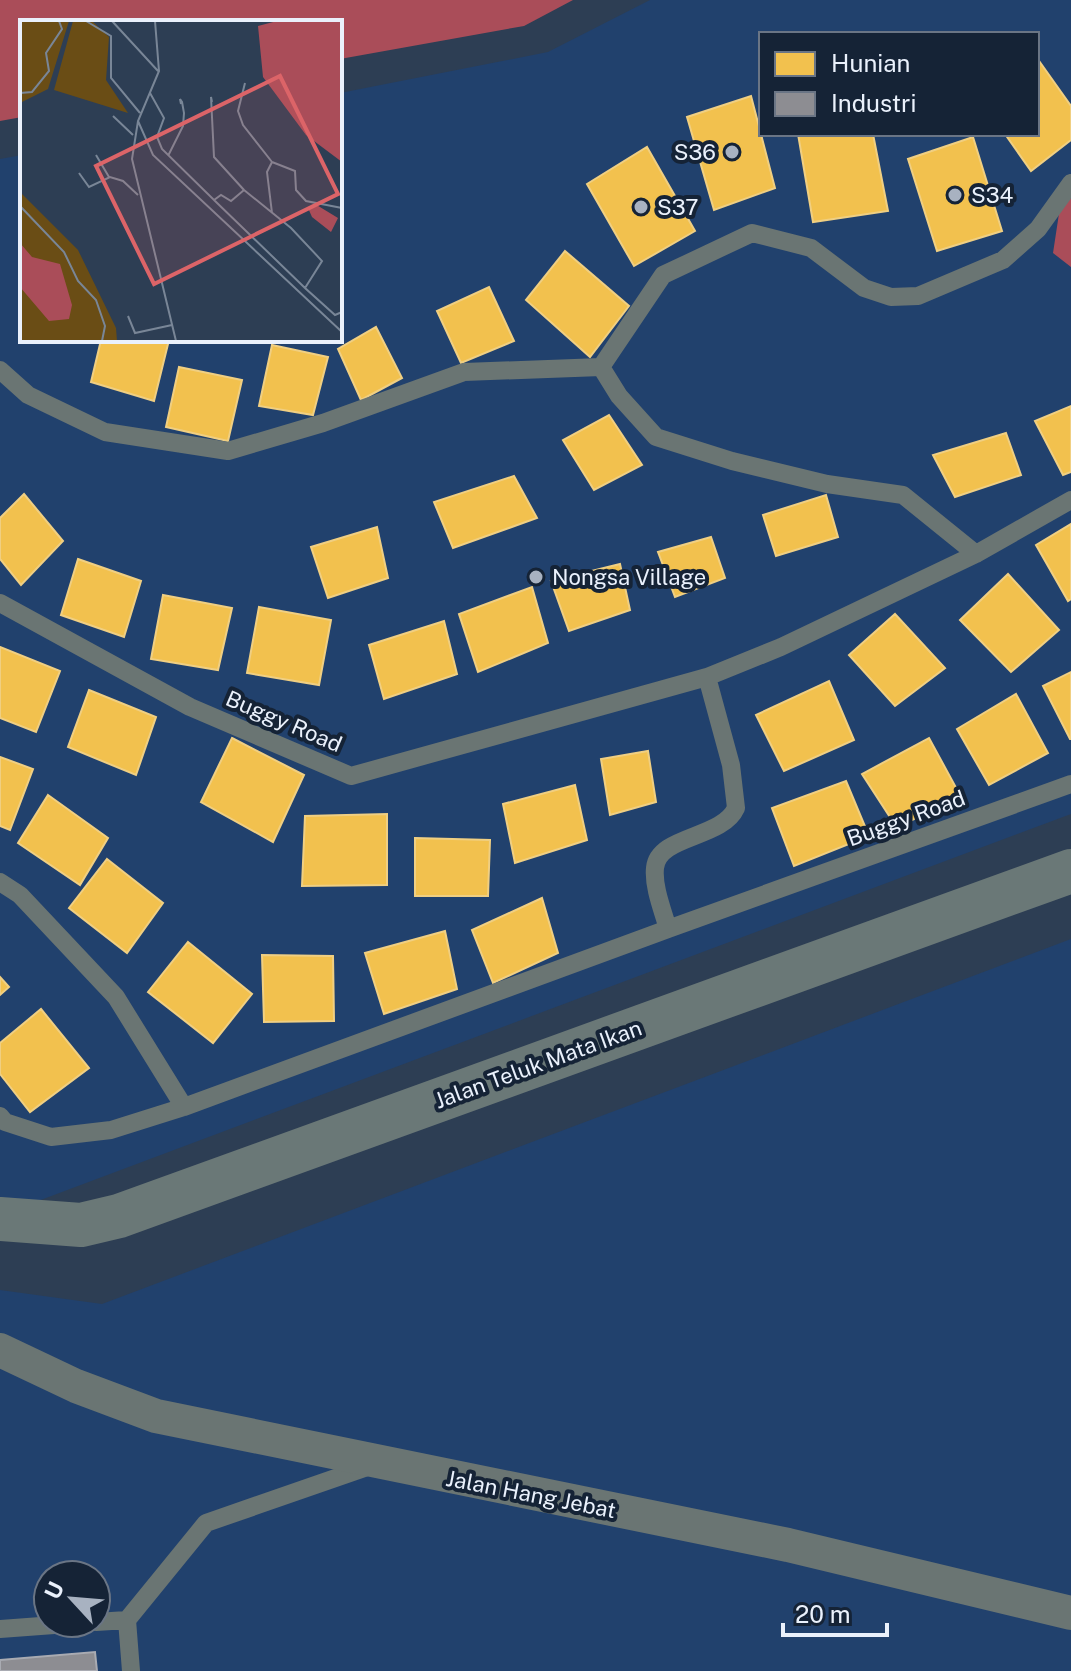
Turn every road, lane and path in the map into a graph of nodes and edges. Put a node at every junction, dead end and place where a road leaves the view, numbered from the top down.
1 (1071, 183) edge
2 (601, 367) junction
3 (0, 370) edge
4 (1071, 500) edge
5 (976, 554) junction
6 (0, 603) edge
7 (707, 677) junction
8 (1071, 784) edge
9 (1071, 871) edge
10 (0, 882) edge
11 (668, 929) junction
12 (184, 1107) junction
13 (0, 1116) edge
14 (0, 1219) edge
15 (0, 1350) edge
16 (377, 1463) junction
17 (1071, 1613) edge
18 (127, 1620) junction
19 (112, 1621) edge
20 (32, 1627) edge
21 (0, 1629) edge
22 (131, 1671) edge

1 - 2 lane
2 - 3 lane
2 - 5 lane
4 - 5 lane, Buggy Road
5 - 7 lane, Buggy Road
6 - 7 lane, Buggy Road
7 - 11 lane
8 - 11 lane, Buggy Road
9 - 14 main road, Jalan Teluk Mata Ikan
10 - 12 lane
11 - 12 lane, Buggy Road
12 - 13 lane, Buggy Road
15 - 16 street, Jalan Hang Jebat
16 - 17 street, Jalan Hang Jebat
16 - 18 lane
18 - 19 lane
18 - 22 lane
20 - 21 lane

